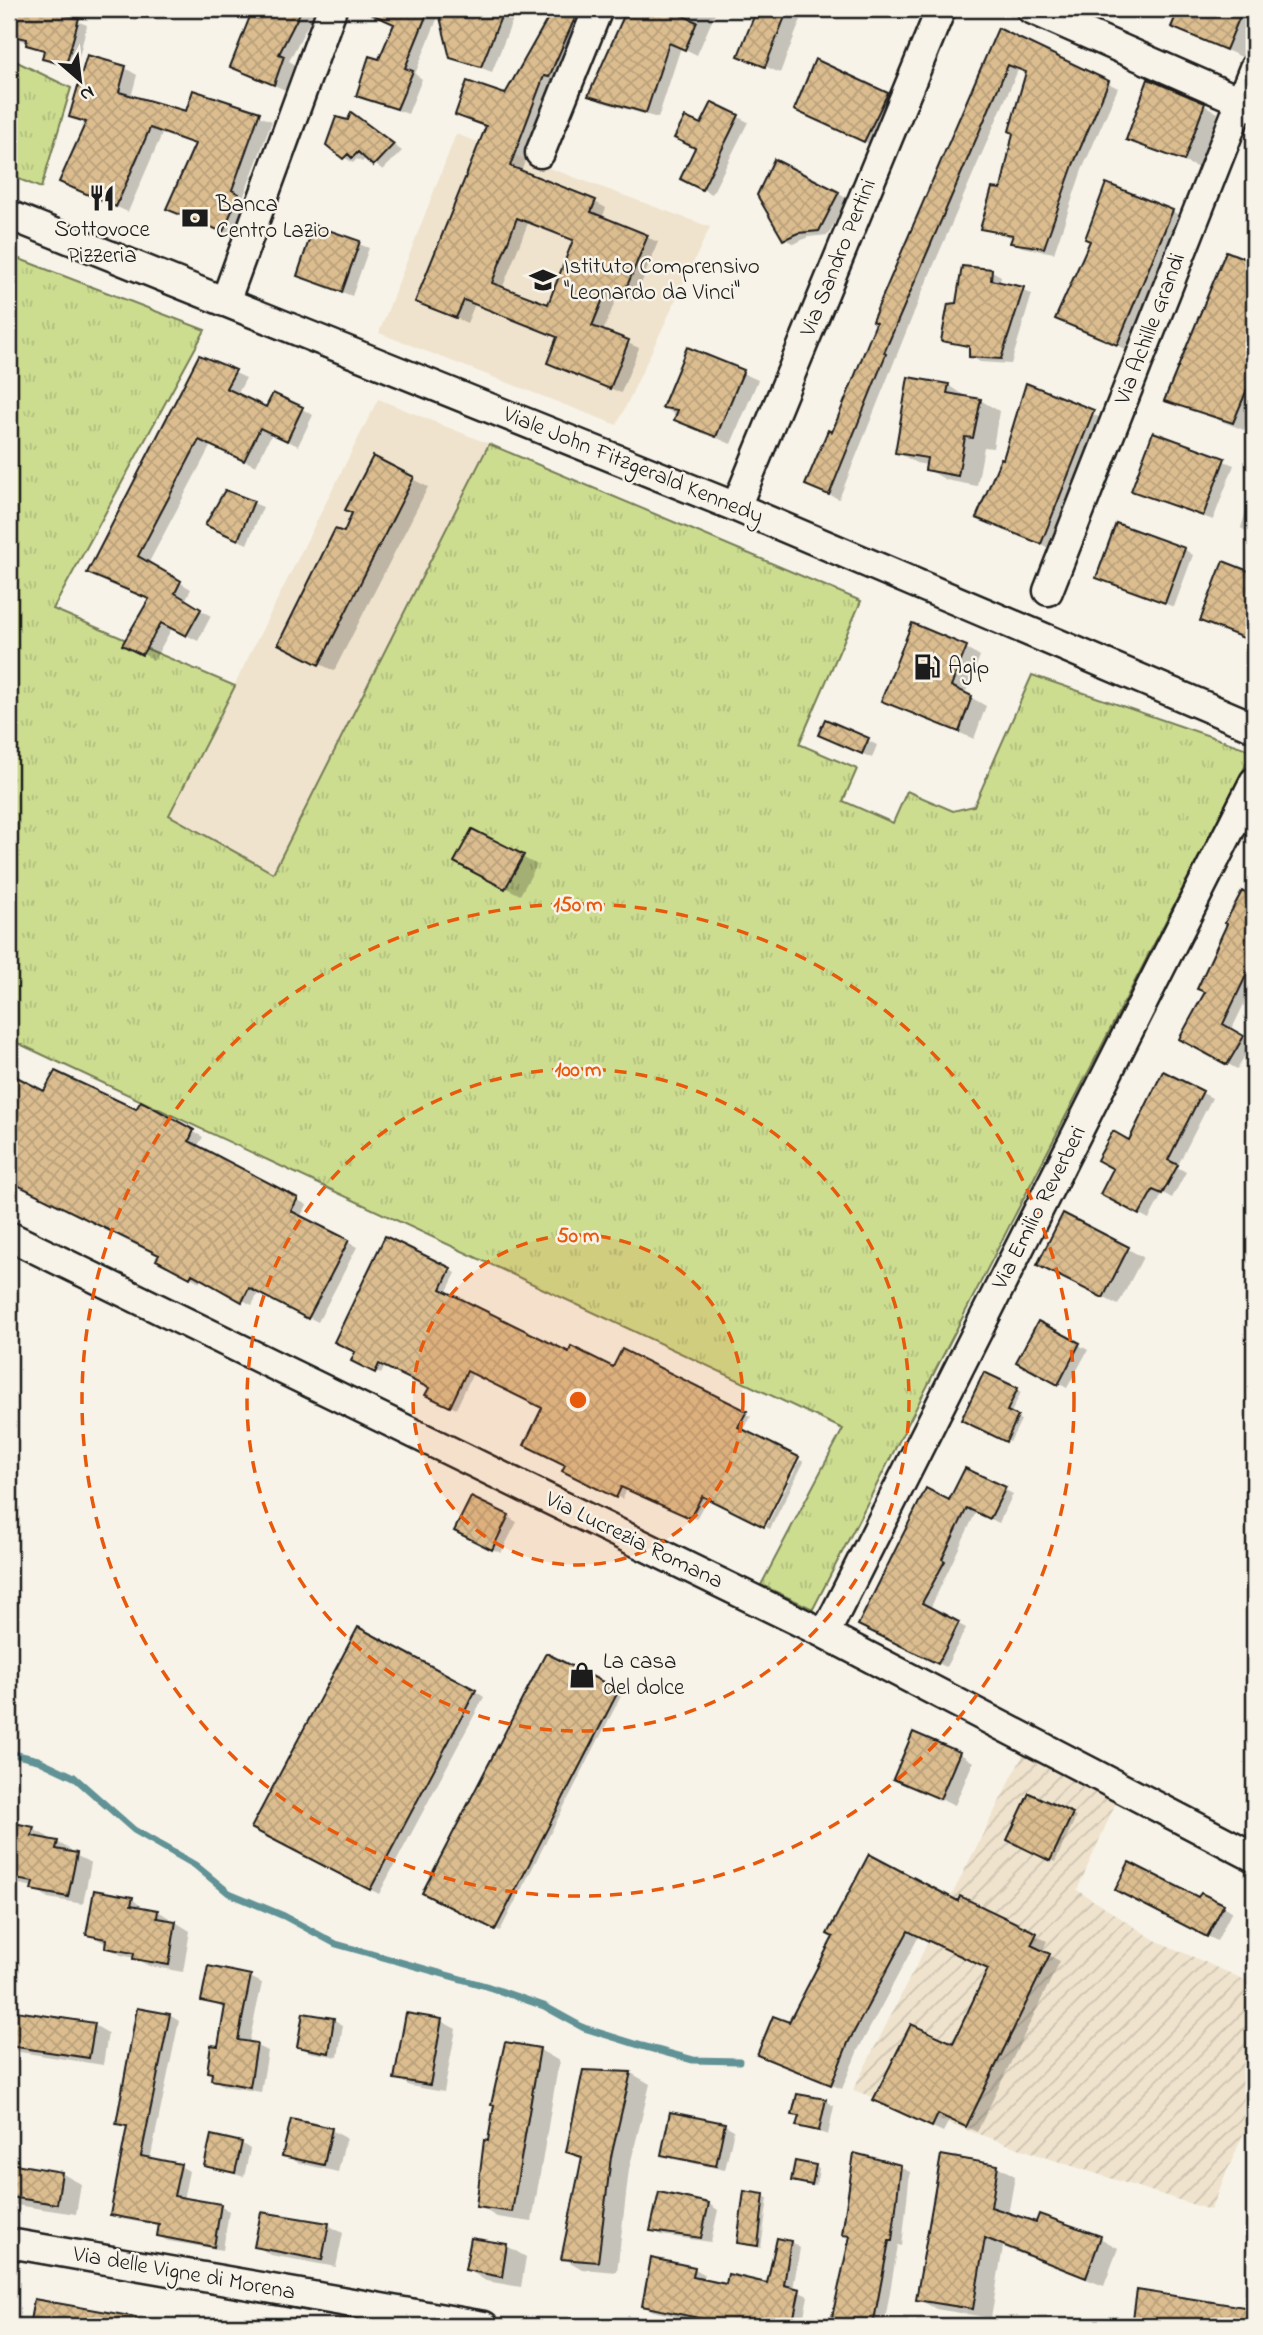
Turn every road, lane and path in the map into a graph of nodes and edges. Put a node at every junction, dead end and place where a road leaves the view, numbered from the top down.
1 (332, 9) edge
2 (598, 9) edge
3 (941, 9) edge
4 (1031, 9) edge
5 (1254, 68) edge
6 (1248, 104) edge
7 (540, 153) dead end
8 (9, 215) edge
9 (225, 302) junction
10 (736, 507) junction
11 (1048, 591) dead end
12 (1254, 726) edge
13 (1254, 782) edge
14 (9, 1236) edge
15 (825, 1634) junction
16 (1254, 1857) edge
17 (9, 2243) edge
18 (484, 2326) edge

1 - 9 street
2 - 7 street
3 - 10 street, Via Sandro Pertini
4 - 6 street
5 - 6 street, Via Achille Grandi
6 - 11 street, Via Achille Grandi
8 - 9 street, Viale John Fitzgerald Kennedy
9 - 10 street, Viale John Fitzgerald Kennedy
10 - 12 street, Viale John Fitzgerald Kennedy
13 - 15 street, Via Emilio Reverberi
14 - 15 street, Via Lucrezia Romana
15 - 16 street, Via Lucrezia Romana
17 - 18 street, Via delle Vigne di Morena

